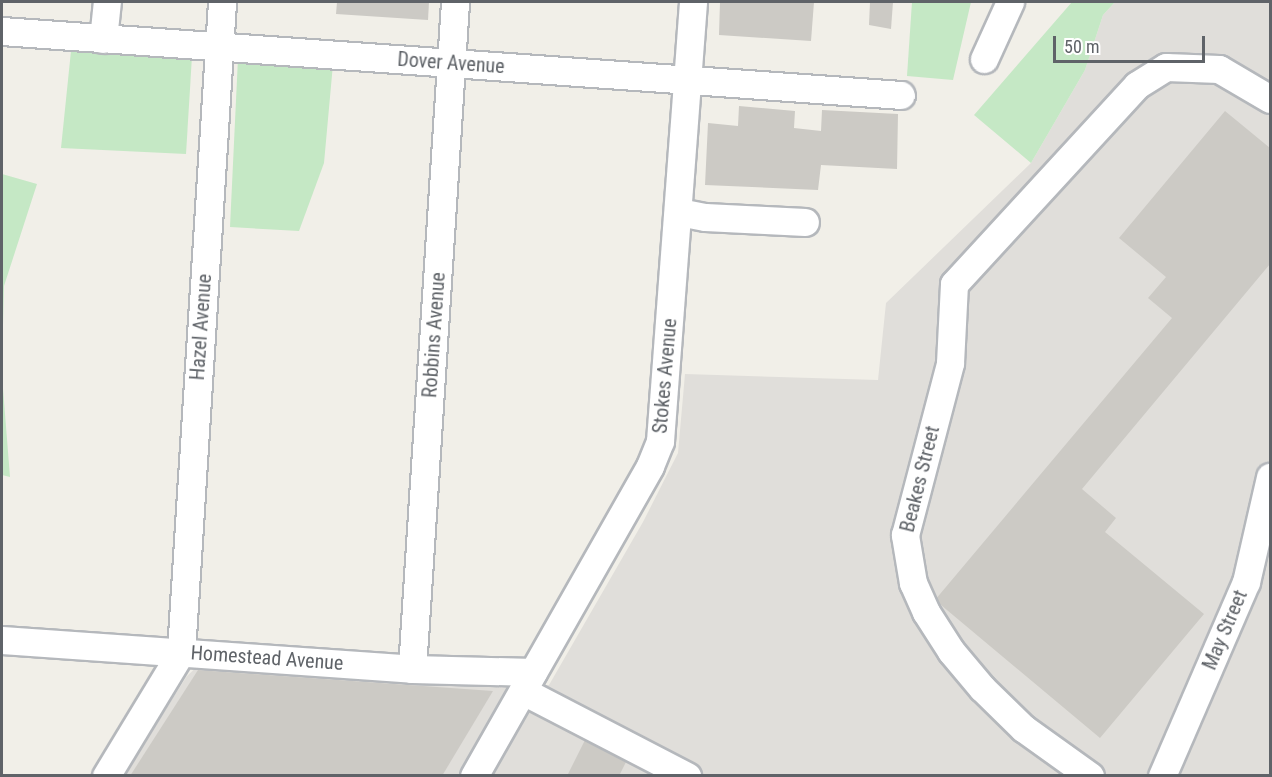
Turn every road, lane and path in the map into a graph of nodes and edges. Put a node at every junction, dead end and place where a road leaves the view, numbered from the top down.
1 (107, 2) edge
2 (222, 2) edge
3 (455, 2) edge
4 (693, 2) edge
5 (1011, 2) edge
6 (2, 31) edge
7 (103, 39) junction
8 (219, 47) junction
9 (984, 59) dead end
10 (451, 63) junction
11 (688, 80) junction
12 (901, 94) dead end
13 (1270, 99) edge
14 (679, 212) junction
15 (805, 222) dead end
16 (1270, 477) edge
17 (2, 640) edge
18 (181, 652) junction
19 (412, 669) junction
20 (528, 682) junction
21 (106, 776) edge
22 (474, 776) edge
23 (687, 776) edge
24 (1090, 776) edge
25 (1162, 776) edge

1 - 7 street
2 - 8 street, Hazel Avenue
3 - 10 street, Robbins Avenue
4 - 11 street, Stokes Avenue
5 - 9 street
6 - 7 street, Dover Avenue
7 - 8 street, Dover Avenue
8 - 10 street, Dover Avenue
8 - 18 street, Hazel Avenue
10 - 11 street, Dover Avenue
10 - 19 street, Robbins Avenue
11 - 12 street, Dover Avenue
11 - 14 street, Stokes Avenue
13 - 24 street, Beakes Street
14 - 15 street
14 - 20 street, Stokes Avenue
16 - 25 street, May Street
17 - 18 street, Homestead Avenue
18 - 19 street, Homestead Avenue
18 - 21 street
19 - 20 street, Homestead Avenue
20 - 22 street, Stokes Avenue
20 - 23 street

